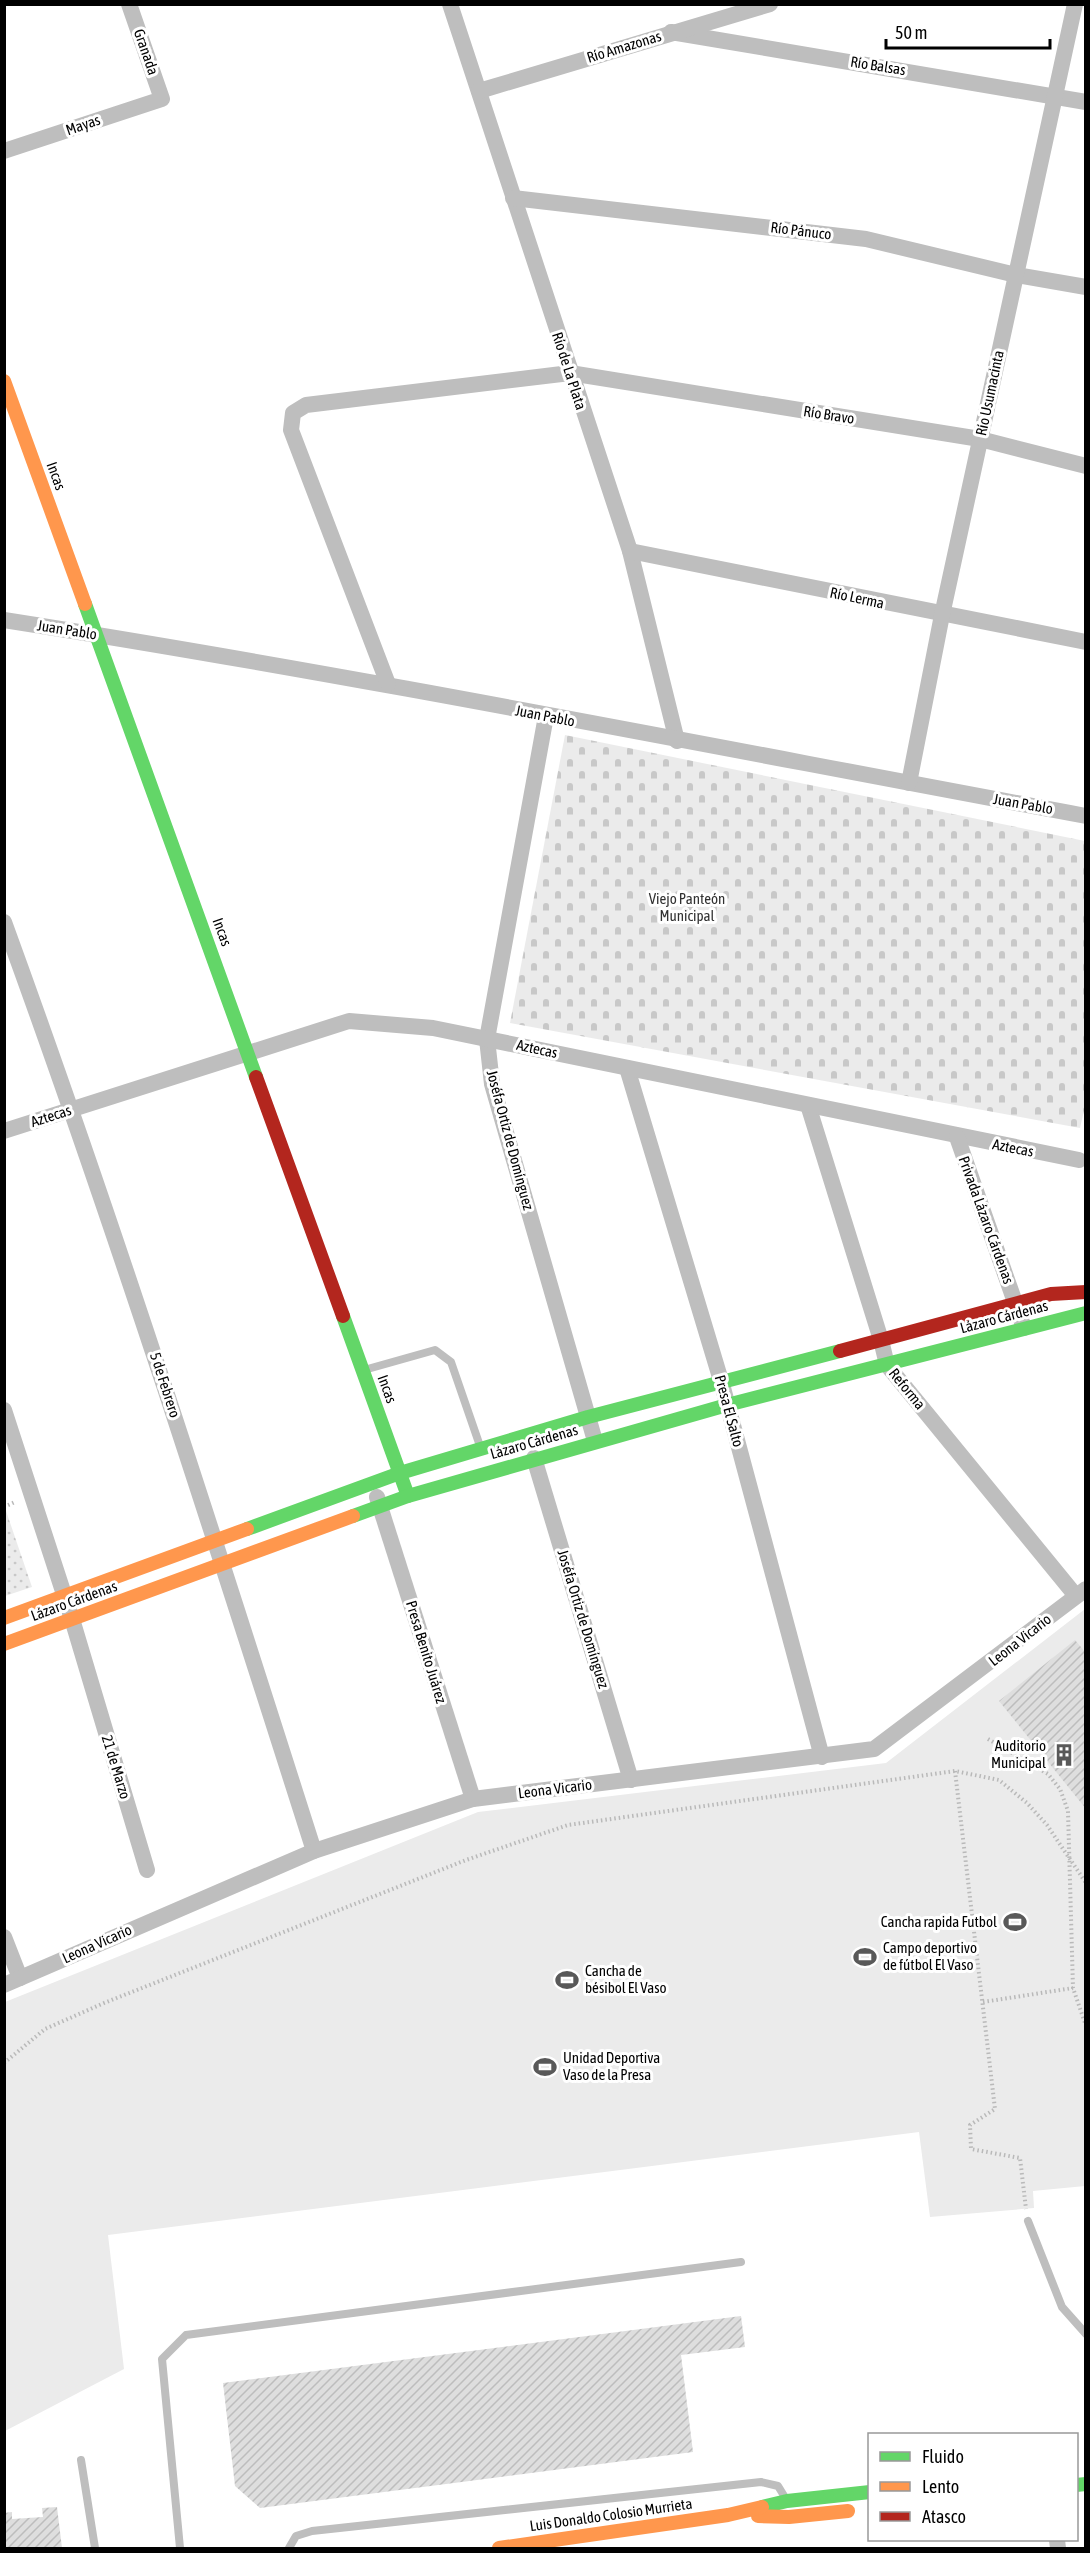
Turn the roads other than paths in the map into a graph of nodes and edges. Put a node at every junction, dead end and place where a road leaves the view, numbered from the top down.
1 (129, 4) edge
2 (450, 4) edge
3 (770, 4) edge
4 (1075, 4) edge
5 (670, 33) junction
6 (479, 91) junction
7 (1056, 95) junction
8 (162, 99) joint
9 (1086, 102) edge
10 (4, 151) edge
11 (513, 198) junction
12 (1016, 275) junction
13 (1086, 287) edge
14 (570, 373) junction
15 (4, 381) edge
16 (980, 439) junction
17 (1086, 466) edge
18 (630, 551) junction
19 (942, 615) junction
20 (4, 620) edge
21 (96, 635) junction
22 (1086, 642) edge
23 (388, 684) junction
24 (546, 716) junction
25 (677, 741) junction
26 (909, 783) junction
27 (1086, 816) edge
28 (4, 922) edge
29 (487, 1039) junction
30 (248, 1053) junction
31 (627, 1068) junction
32 (808, 1105) junction
33 (73, 1109) junction
34 (4, 1131) edge
35 (957, 1137) junction
36 (1079, 1160) dead end
37 (1086, 1292) edge
38 (1016, 1303) junction
39 (1086, 1313) edge
40 (1024, 1328) junction
41 (881, 1340) junction
42 (886, 1365) junction
43 (363, 1370) junction
44 (722, 1384) junction
45 (727, 1405) junction
46 (4, 1410) edge
47 (588, 1418) junction
48 (595, 1441) junction
49 (481, 1449) junction
50 (534, 1458) junction
51 (400, 1473) junction
52 (373, 1483) junction
53 (408, 1496) junction
54 (380, 1506) junction
55 (216, 1540) junction
56 (222, 1564) junction
57 (1081, 1593) edge
58 (64, 1596) junction
59 (4, 1618) edge
60 (72, 1619) junction
61 (4, 1644) edge
62 (822, 1757) junction
63 (631, 1780) junction
64 (472, 1799) junction
65 (314, 1851) junction
66 (147, 1870) dead end
67 (4, 1937) edge
68 (12, 1982) edge
69 (1028, 2221) road end
70 (741, 2262) dead end
71 (1086, 2334) edge
72 (81, 2460) dead end
73 (868, 2492) edge
74 (787, 2501) junction
75 (858, 2510) dead end
76 (728, 2515) junction
77 (789, 2517) junction
78 (95, 2548) edge
79 (180, 2548) edge
80 (289, 2548) edge
81 (500, 2548) edge

1 - 8 street, Granada
2 - 6 street, Río de La Plata
3 - 5 street, Río Amazonas
4 - 7 street, Río Usumacinta
5 - 6 street, Río Amazonas
5 - 7 street, Río Balsas
6 - 11 street, Río de La Plata
7 - 9 street, Río Balsas
7 - 12 street, Río Usumacinta
8 - 10 street, Mayas
11 - 12 street, Río Pánuco
11 - 14 street, Río de La Plata
12 - 13 street, Río Pánuco
12 - 16 street, Río Usumacinta
14 - 16 street, Río Bravo
14 - 18 street, Río de La Plata
14 - 23 street, Río Bravo
15 - 21 street, Incas
16 - 17 street, Río Bravo
16 - 19 street, Río Usumacinta
18 - 19 street, Río Lerma
18 - 25 street, Río de La Plata
19 - 22 street, Río Lerma
19 - 26 street, Río Usumacinta
20 - 21 street, Juan Pablo
21 - 23 street, Juan Pablo
21 - 30 street, Incas
23 - 24 street, Juan Pablo
24 - 25 street, Juan Pablo
24 - 29 street, Joséfa Ortiz de Domínguez
25 - 26 street, Juan Pablo
26 - 27 street, Juan Pablo
28 - 33 street, 5 de Febrero
29 - 30 street, Aztecas
29 - 31 street, Aztecas
29 - 47 street, Joséfa Ortiz de Domínguez
30 - 33 street, Aztecas
30 - 43 street, Incas
31 - 32 street, Aztecas
31 - 44 street, Presa El Salto
32 - 35 street, Aztecas
32 - 41 street, Reforma
33 - 34 street, Aztecas
33 - 55 street, 5 de Febrero
35 - 36 street, Aztecas
35 - 38 street, Privada Lázaro Cárdenas
37 - 38 street, Lázaro Cárdenas
38 - 40 street, Privada Lázaro Cárdenas
38 - 41 street, Lázaro Cárdenas
39 - 40 street, Lázaro Cárdenas
40 - 42 street, Lázaro Cárdenas
41 - 42 street, Reforma
41 - 44 street, Lázaro Cárdenas
42 - 45 street, Lázaro Cárdenas
42 - 57 street, Reforma
43 - 49 lane
43 - 51 street, Incas
44 - 45 street, Presa El Salto
44 - 47 street, Lázaro Cárdenas
45 - 48 street, Lázaro Cárdenas
45 - 62 street, Presa El Salto
46 - 58 street
47 - 48 street, Joséfa Ortiz de Domínguez
47 - 49 street, Lázaro Cárdenas
48 - 50 street, Lázaro Cárdenas
49 - 51 street, Lázaro Cárdenas
50 - 53 street, Lázaro Cárdenas
50 - 63 street, Joséfa Ortiz de Domínguez
51 - 52 street, Lázaro Cárdenas
51 - 53 street, Incas
52 - 54 street, Presa Benito Juárez
52 - 55 street, Lázaro Cárdenas
53 - 54 street, Lázaro Cárdenas
54 - 56 street, Lázaro Cárdenas
54 - 64 street, Presa Benito Juárez
55 - 56 street, 5 de Febrero
55 - 58 street, Lázaro Cárdenas
56 - 60 street, Lázaro Cárdenas
56 - 65 street, 5 de Febrero
57 - 62 street, Leona Vicario
58 - 59 street, Lázaro Cárdenas
58 - 60 street, 21 de Marzo
60 - 61 street, Lázaro Cárdenas
60 - 66 street, 21 de Marzo
62 - 63 street, Leona Vicario
63 - 64 street, Leona Vicario
64 - 65 street, Leona Vicario
65 - 68 street, Leona Vicario
67 - 68 street
69 - 71 lane
70 - 79 lane
72 - 78 lane
73 - 74 street, Luis Donaldo Colosio Murrieta
74 - 76 street, Luis Donaldo Colosio Murrieta
74 - 77 lane
74 - 80 lane
75 - 77 street, Luis Donaldo Colosio Murrieta
76 - 77 street, Luis Donaldo Colosio Murrieta
76 - 81 street, Luis Donaldo Colosio Murrieta

